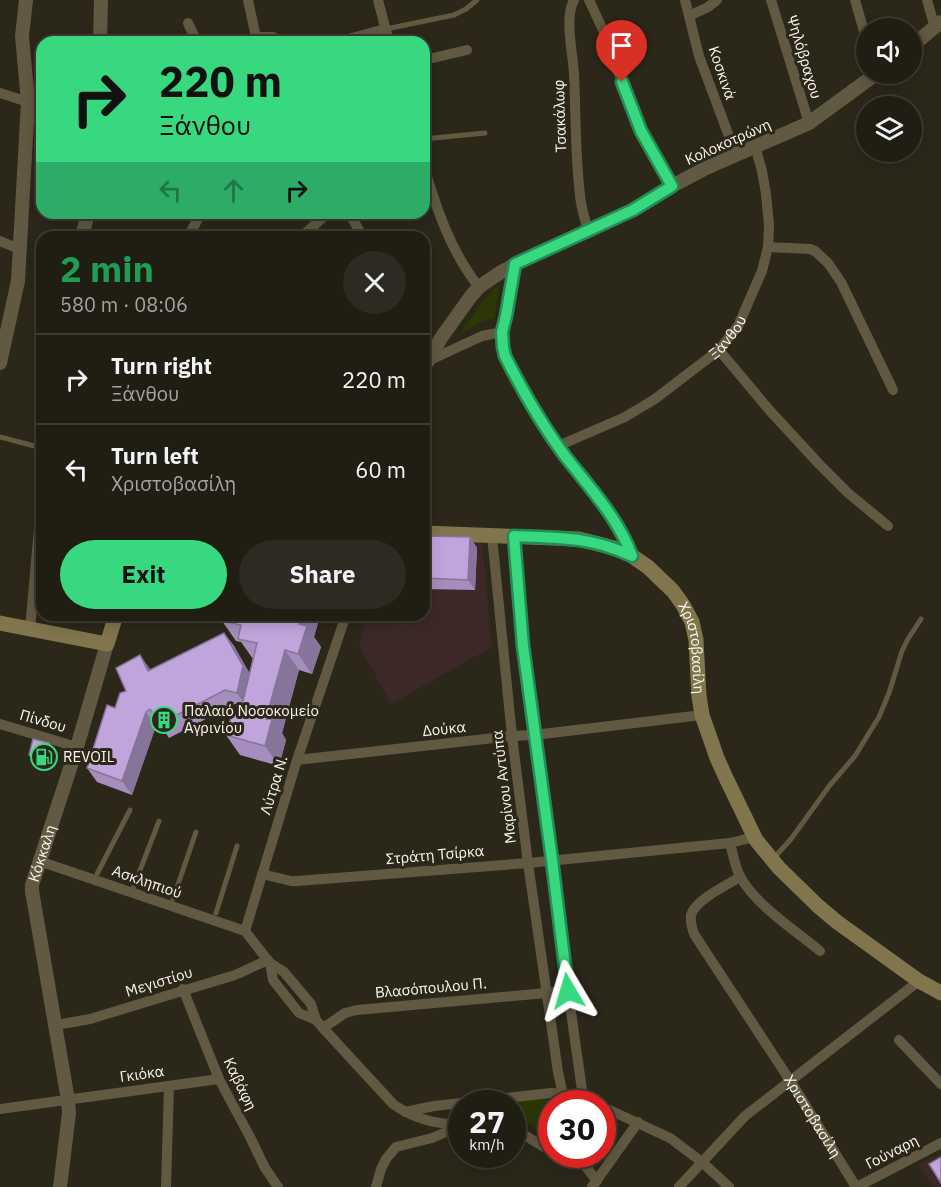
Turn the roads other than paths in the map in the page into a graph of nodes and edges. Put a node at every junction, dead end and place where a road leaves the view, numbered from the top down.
1 (26, 0) edge
2 (101, 0) edge
3 (248, 0) edge
4 (378, 0) edge
5 (477, 0) edge
6 (574, 0) edge
7 (589, 0) edge
8 (685, 0) edge
9 (717, 0) edge
10 (771, 0) edge
11 (855, 0) edge
12 (927, 0) edge
13 (689, 16) junction
14 (860, 18) edge
15 (188, 23) dead end
16 (938, 25) edge
17 (385, 29) junction
18 (100, 36) edge
19 (194, 36) edge
20 (256, 36) edge
21 (359, 36) edge
22 (387, 36) edge
23 (922, 38) edge
24 (466, 50) dead end
25 (430, 59) edge
26 (862, 84) edge
27 (0, 93) edge
28 (28, 102) junction
29 (809, 123) junction
30 (485, 133) dead end
31 (430, 139) edge
32 (755, 146) junction
33 (736, 155) junction
34 (672, 186) junction
35 (430, 187) edge
36 (321, 219) edge
37 (308, 231) edge
38 (588, 231) junction
39 (0, 241) edge
40 (768, 247) junction
41 (19, 249) junction
42 (515, 264) junction
43 (479, 287) junction
44 (502, 332) junction
45 (719, 350) junction
46 (430, 356) edge
47 (430, 360) edge
48 (0, 363) edge
49 (893, 390) dead end
50 (0, 437) edge
51 (36, 446) edge
52 (558, 446) junction
53 (888, 526) dead end
54 (430, 533) edge
55 (492, 536) junction
56 (514, 536) junction
57 (632, 556) junction
58 (36, 562) edge
59 (921, 619) dead end
60 (114, 621) edge
61 (344, 621) edge
62 (0, 623) edge
63 (30, 629) junction
64 (522, 642) junction
65 (107, 644) junction
66 (503, 644) junction
67 (702, 715) junction
68 (0, 724) edge
69 (534, 735) junction
70 (512, 736) junction
71 (77, 747) junction
72 (297, 760) junction
73 (130, 810) dead end
74 (159, 821) dead end
75 (196, 832) dead end
76 (754, 837) junction
77 (730, 843) junction
78 (237, 846) dead end
79 (552, 860) junction
80 (39, 861) junction
81 (772, 861) junction
82 (528, 863) junction
83 (97, 874) dead end
84 (262, 874) junction
85 (740, 877) junction
86 (134, 886) dead end
87 (173, 899) dead end
88 (216, 913) dead end
89 (245, 931) junction
90 (820, 951) dead end
91 (269, 961) junction
92 (919, 981) junction
93 (183, 989) junction
94 (568, 991) junction
95 (547, 993) junction
96 (941, 993) edge
97 (319, 1024) junction
98 (56, 1025) junction
99 (898, 1040) dead end
100 (219, 1079) junction
101 (791, 1082) junction
102 (941, 1084) edge
103 (169, 1086) junction
104 (562, 1090) edge
105 (582, 1090) edge
106 (538, 1095) edge
107 (68, 1100) junction
108 (0, 1108) edge
109 (405, 1112) junction
110 (616, 1113) edge
111 (638, 1122) junction
112 (448, 1124) edge
113 (448, 1131) edge
114 (941, 1143) edge
115 (616, 1154) edge
116 (702, 1162) junction
117 (586, 1168) edge
118 (606, 1168) edge
119 (595, 1184) edge
120 (60, 1187) edge
121 (166, 1187) edge
122 (278, 1187) edge
123 (376, 1187) edge
124 (680, 1187) edge
125 (729, 1187) edge
126 (856, 1187) edge

1 - 28 street
2 - 18 street
3 - 20 street
4 - 17 street
5 - 17 lane
6 - 38 street, Τσακάλωφ
7 - 34 street
8 - 13 street, Κοσκινά
9 - 13 street
10 - 29 street, Ψηλόβραχου
11 - 14 street
12 - 16 street
13 - 33 street, Κοσκινά
15 - 19 street
16 - 23 street
17 - 21 street
17 - 22 street
24 - 25 street
26 - 29 street, Κολοκοτρώνη
27 - 28 street
28 - 41 street
29 - 32 street, Κολοκοτρώνη
30 - 31 lane
32 - 33 street, Κολοκοτρώνη
32 - 40 street, Ξάνθου
33 - 34 street, Κολοκοτρώνη
34 - 38 street, Κολοκοτρώνη
35 - 43 street
36 - 37 street
38 - 42 street, Κολοκοτρώνη
39 - 41 street
40 - 45 street, Ξάνθου
40 - 49 street
41 - 48 street
42 - 43 street, Κολοκοτρώνη
42 - 44 street, Χριστοβασίλη
43 - 46 street, Κολοκοτρώνη
44 - 47 street
44 - 52 street, Χριστοβασίλη
45 - 52 street, Ξάνθου
45 - 53 street
50 - 51 lane
52 - 57 street, Χριστοβασίλη
54 - 55 main road
55 - 56 main road
55 - 66 street, Μαρίνου Αντύπα
56 - 57 main road
56 - 64 street
57 - 67 main road, Χριστοβασίλη
58 - 63 street
59 - 81 lane
60 - 65 main road, Κόκκαλη
61 - 72 street, Λύτρα Ν.
62 - 63 main road
63 - 65 main road
64 - 66 street
64 - 69 street
65 - 71 street, Κόκκαλη
66 - 70 street, Μαρίνου Αντύπα
67 - 69 street, Δούκα
67 - 76 main road, Χριστοβασίλη
68 - 71 street, Πίνδου
69 - 70 street, Δούκα
69 - 79 street
70 - 72 street, Δούκα
70 - 82 street, Μαρίνου Αντύπα
71 - 80 street, Κόκκαλη
72 - 84 street, Λύτρα Ν.
73 - 83 lane
74 - 86 lane
75 - 87 lane
76 - 77 street, Στράτη Τσίρκα
76 - 81 main road, Χριστοβασίλη
77 - 79 street, Στράτη Τσίρκα
77 - 85 street
78 - 88 lane
79 - 82 street, Στράτη Τσίρκα
79 - 94 street
80 - 89 street, Ασκληπιού
80 - 98 street, Κόκκαλη
81 - 92 main road, Χριστοβασίλη
82 - 84 street, Στράτη Τσίρκα
82 - 95 street, Μαρίνου Αντύπα
84 - 89 street, Λύτρα Ν.
85 - 90 street
85 - 101 street, Χριστοβασίλη
89 - 91 street
91 - 93 street, Μεγιστίου
91 - 97 street
92 - 96 main road, Χριστοβασίλη
92 - 101 street
93 - 98 street, Μεγιστίου
93 - 100 street, Καβάφη
94 - 95 street, Βλασόπουλου Π.
94 - 105 street
95 - 97 street, Βλασόπουλου Π.
95 - 104 street, Μαρίνου Αντύπα
97 - 109 street
98 - 107 street, Κόκκαλη
99 - 102 street
100 - 103 street, Γκιόκα
100 - 122 street, Καβάφη
101 - 116 street
101 - 126 street, Χριστοβασίλη
103 - 107 street, Γκιόκα
103 - 121 street
106 - 109 street
107 - 108 street, Γκιόκα
107 - 120 street, Κόκκαλη
109 - 112 street
110 - 111 street
111 - 115 street
111 - 116 street
113 - 123 street
114 - 126 street, Γούναρη
116 - 124 street
116 - 125 street
117 - 119 street
118 - 119 street

